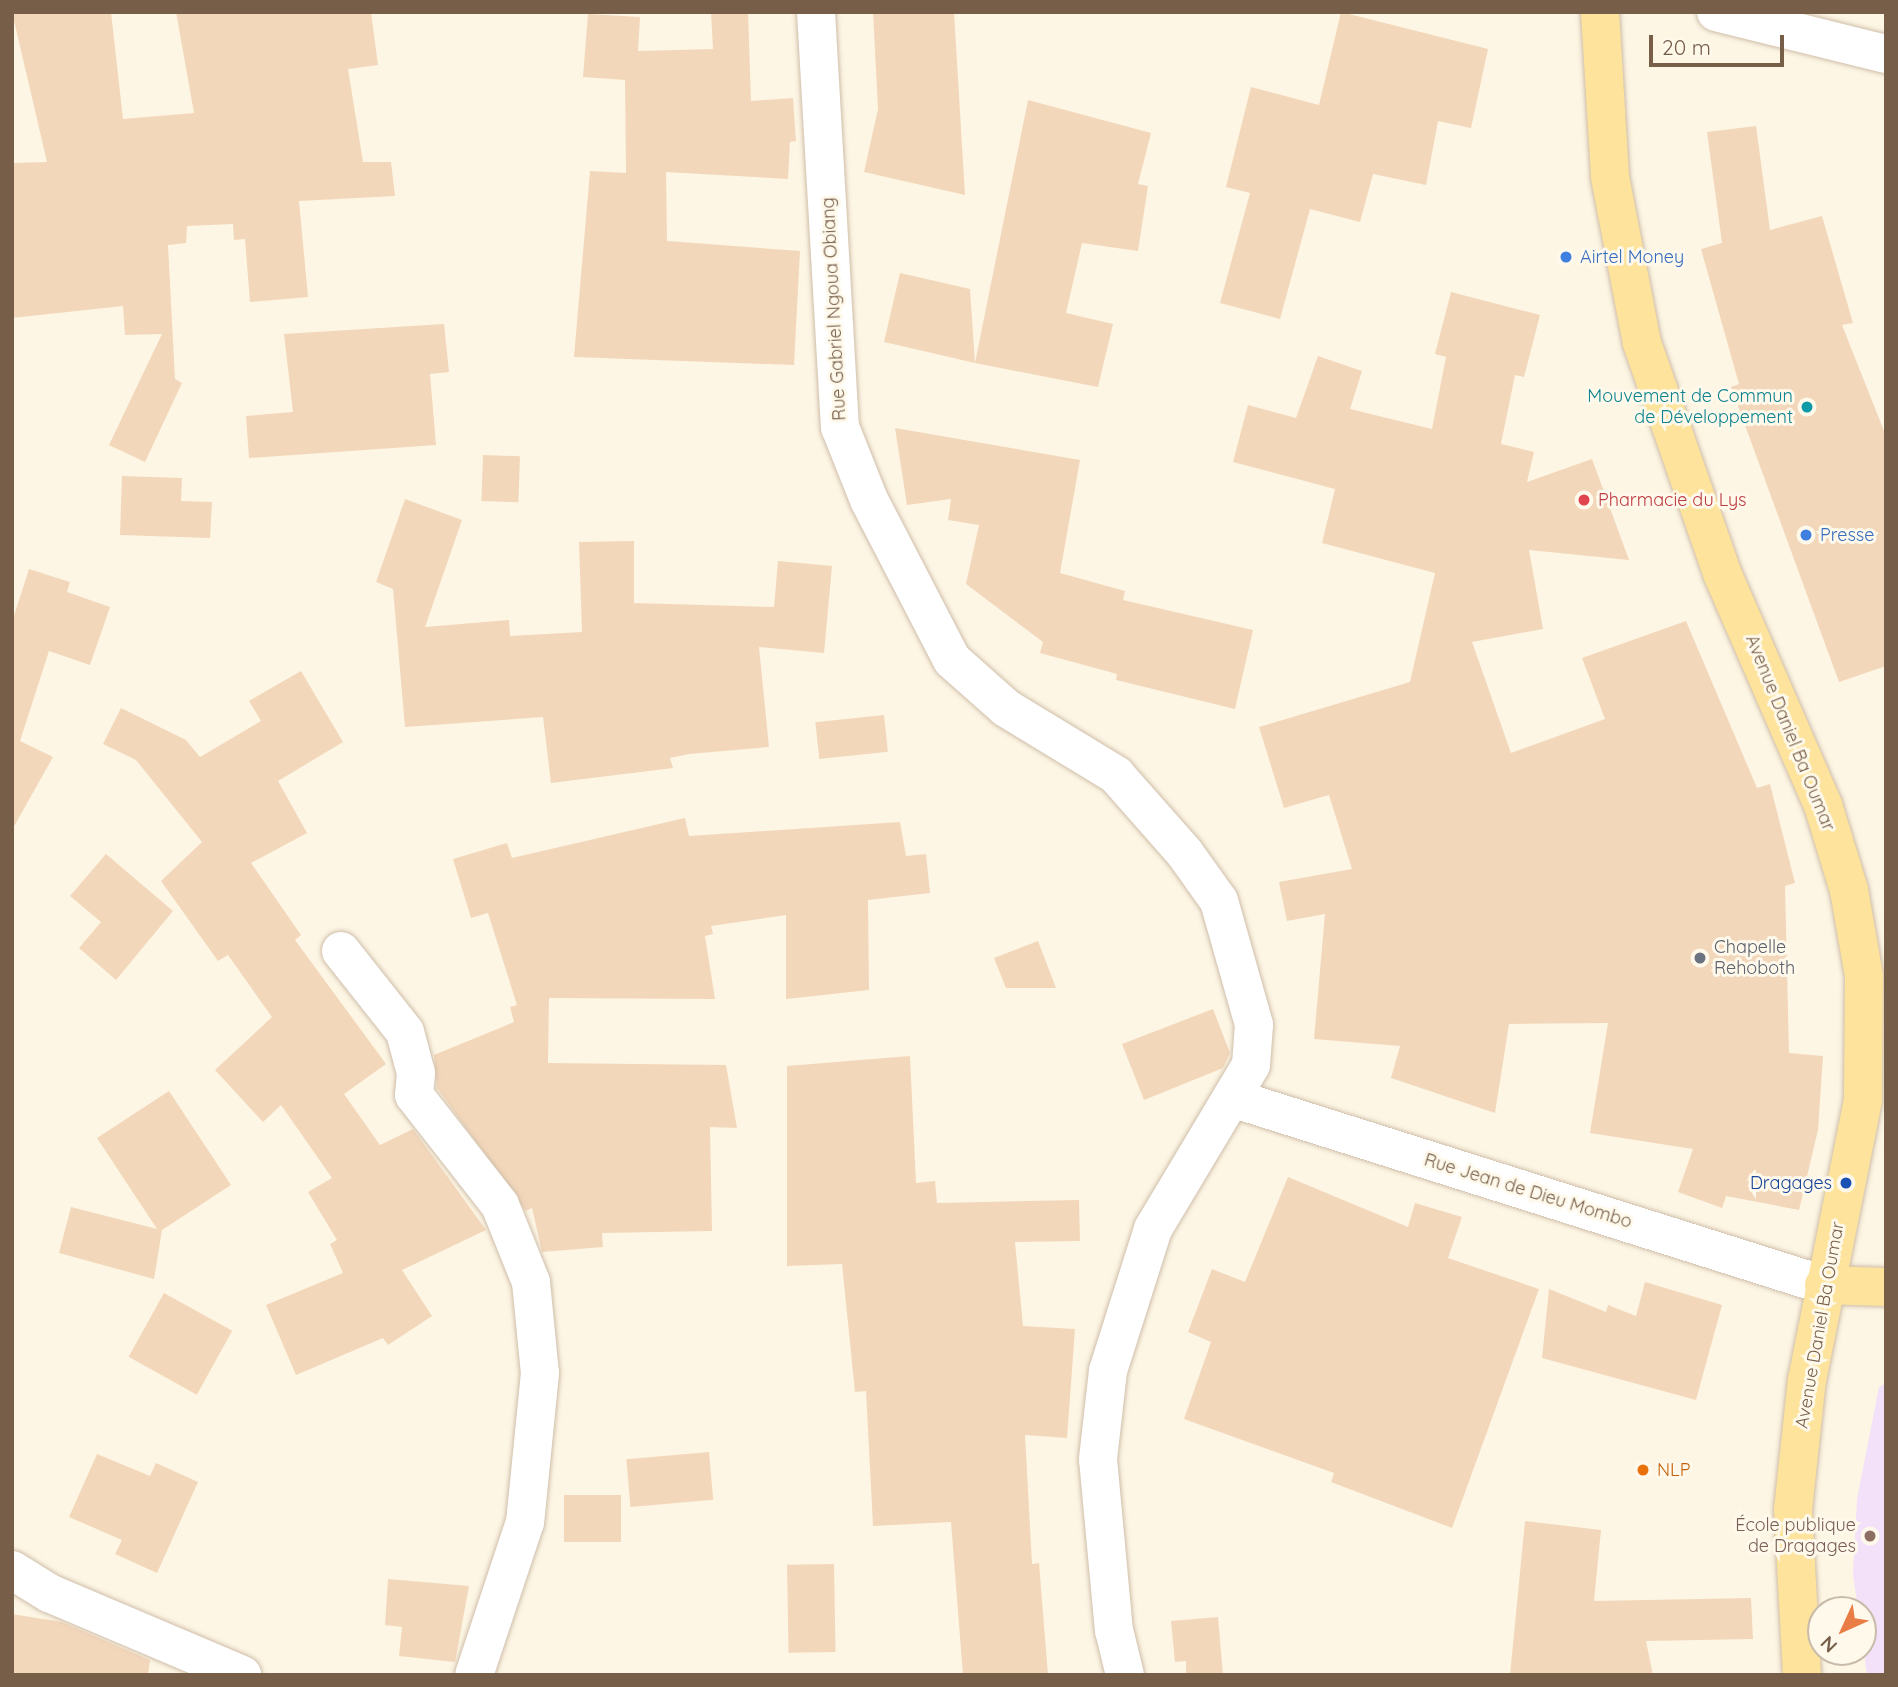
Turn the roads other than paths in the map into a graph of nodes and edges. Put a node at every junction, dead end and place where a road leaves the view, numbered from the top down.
1 (816, 12) edge
2 (1600, 12) edge
3 (1716, 12) edge
4 (1886, 54) edge
5 (341, 951) dead end
6 (1232, 1098) junction
7 (1824, 1284) junction
8 (1886, 1287) edge
9 (12, 1570) edge
10 (242, 1675) edge
11 (474, 1675) edge
12 (1125, 1675) edge
13 (1802, 1675) edge

1 - 6 street, Rue Gabriel Ngoua Obiang
2 - 7 main road, Avenue Daniel Ba Oumar
3 - 4 street
5 - 11 street
6 - 7 street, Rue Jean de Dieu Mombo
6 - 12 street, Rue Gabriel Ngoua Obiang
7 - 8 main road
7 - 13 main road, Avenue Daniel Ba Oumar
9 - 10 street

